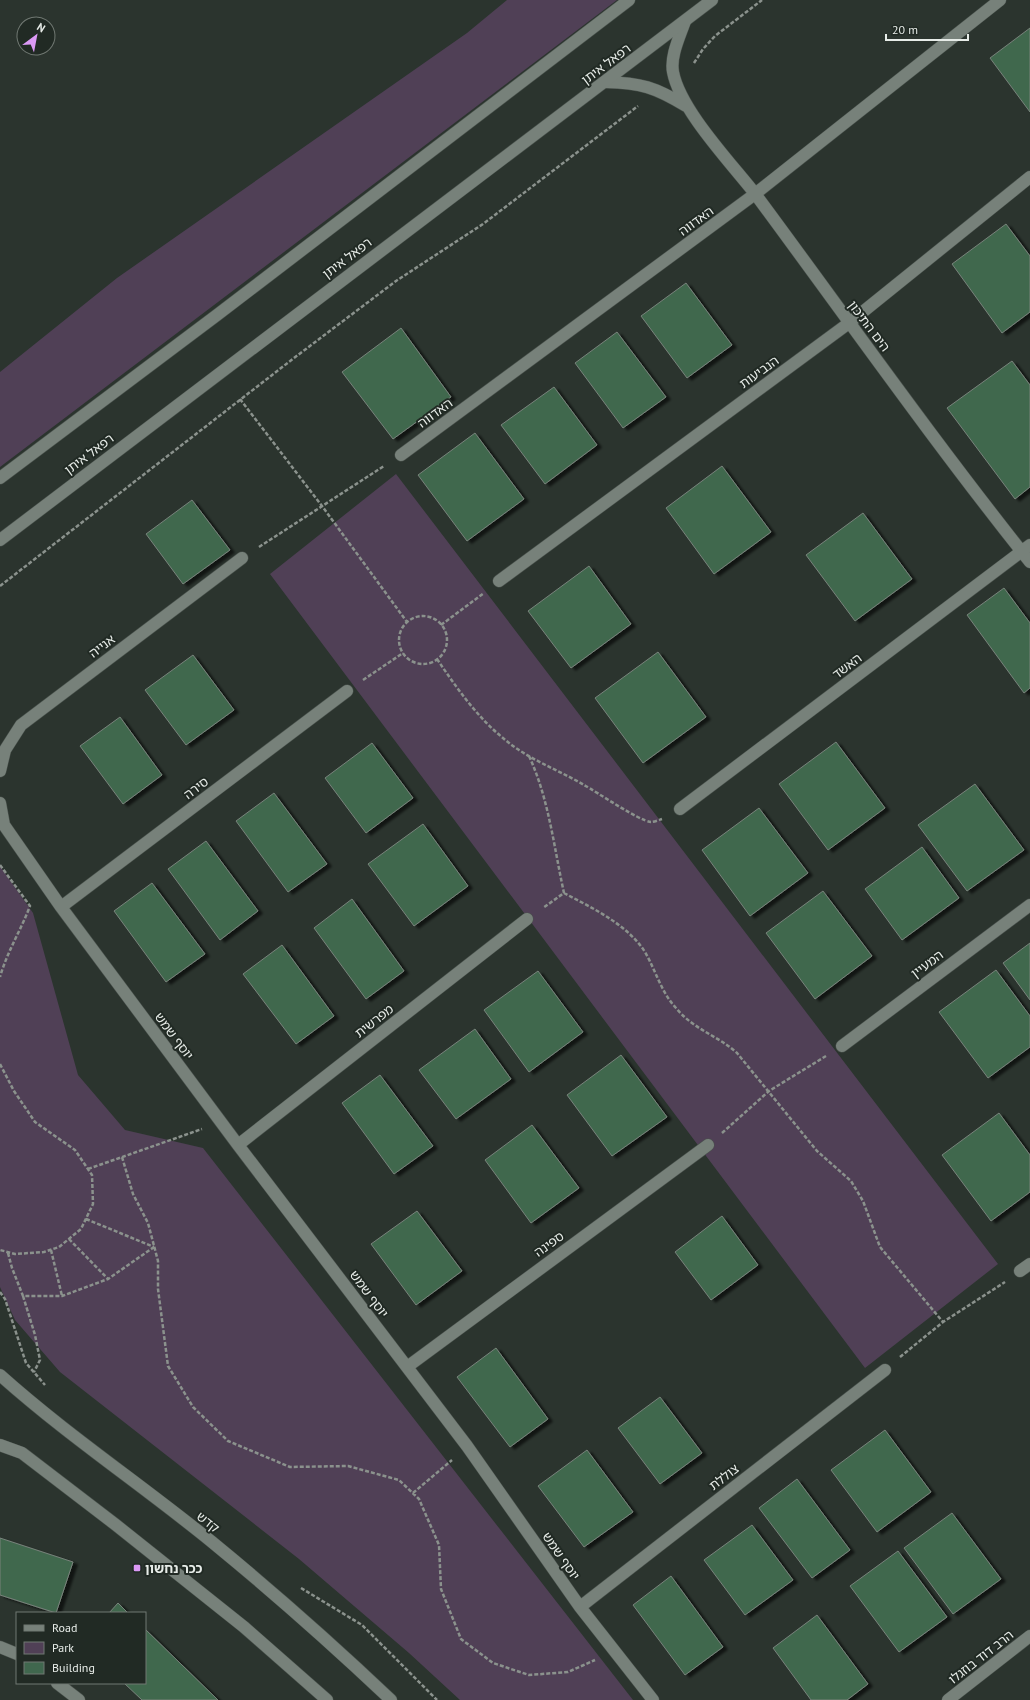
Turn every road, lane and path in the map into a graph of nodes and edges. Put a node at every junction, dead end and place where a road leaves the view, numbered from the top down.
1 (629, 0) edge
2 (712, 0) edge
3 (762, 0) edge
4 (1000, 0) edge
5 (685, 21) junction
6 (714, 36) dead end
7 (605, 82) junction
8 (686, 106) junction
9 (618, 121) dead end
10 (1030, 177) edge
11 (755, 194) junction
12 (849, 322) junction
13 (240, 399) junction
14 (401, 455) joint
15 (0, 478) edge
16 (322, 506) junction
17 (0, 540) edge
18 (1026, 548) edge
19 (242, 558) joint
20 (1030, 562) edge
21 (499, 581) joint
22 (0, 586) edge
23 (407, 622) junction
24 (441, 625) junction
25 (403, 653) junction
26 (437, 659) junction
27 (347, 691) joint
28 (528, 756) junction
29 (0, 771) edge
30 (0, 803) edge
31 (680, 809) joint
32 (0, 865) edge
33 (564, 893) junction
34 (1030, 905) edge
35 (61, 907) junction
36 (527, 919) joint
37 (0, 977) edge
38 (842, 1046) joint
39 (0, 1064) edge
40 (769, 1091) junction
41 (221, 1122) junction
42 (238, 1145) junction
43 (708, 1145) joint
44 (122, 1156) junction
45 (88, 1169) junction
46 (86, 1219) junction
47 (69, 1239) junction
48 (154, 1247) junction
49 (0, 1250) edge
50 (51, 1250) junction
51 (8, 1252) junction
52 (1025, 1268) edge
53 (108, 1279) junction
54 (0, 1292) edge
55 (23, 1296) junction
56 (62, 1296) junction
57 (942, 1322) junction
58 (407, 1367) junction
59 (885, 1370) joint
60 (34, 1372) junction
61 (0, 1376) edge
62 (47, 1387) dead end
63 (0, 1445) edge
64 (467, 1446) junction
65 (413, 1493) junction
66 (298, 1586) dead end
67 (580, 1607) junction
68 (1030, 1636) edge
69 (0, 1647) edge
70 (612, 1648) junction
71 (16, 1654) edge
72 (58, 1684) edge
73 (79, 1700) edge
74 (327, 1700) edge
75 (391, 1700) edge
76 (437, 1700) edge
77 (653, 1700) edge
78 (948, 1700) edge

1 - 15 street
2 - 5 street, רפאל איתן
3 - 6 path
4 - 11 street, האדווה
5 - 7 street, רפאל איתן
5 - 8 street, הים התיכון
7 - 8 street, הים התיכון
7 - 17 street, רפאל איתן
8 - 11 street, הים התיכון
9 - 13 path
10 - 12 street, הנביעות
11 - 12 street, הים התיכון
11 - 14 street, האדווה
12 - 18 street, הים התיכון
12 - 21 street, הנביעות
13 - 16 path
13 - 22 path
14 - 16 path
16 - 19 path
16 - 23 path
18 - 20 street, הים התיכון
18 - 31 street, האשד
19 - 29 street, אנייה
21 - 24 path
23 - 24 path
23 - 25 path
24 - 26 path
25 - 26 path
25 - 27 path
26 - 28 path
27 - 35 street, סירה
28 - 31 path
28 - 33 path
30 - 35 street
32 - 37 path
33 - 36 path
33 - 40 path
34 - 38 street, המעיין
35 - 41 street, יוסף שמש
36 - 42 street, מפרשית
38 - 40 path
39 - 45 path
40 - 43 path
40 - 57 path
41 - 42 street, יוסף שמש
41 - 44 path
42 - 58 street, יוסף שמש
43 - 58 street, ספינה
44 - 45 path
44 - 48 path
45 - 46 path
46 - 47 path
46 - 48 path
47 - 50 path
47 - 53 path
48 - 53 path
48 - 65 path
49 - 51 path
50 - 51 path
50 - 56 path
51 - 55 path
52 - 57 path
53 - 56 path
54 - 60 path
55 - 56 path
55 - 60 path
57 - 59 path
58 - 64 street, יוסף שמש
59 - 67 street, צוללת
60 - 62 path
61 - 75 street, קדש
63 - 74 street
64 - 65 path
64 - 67 street, יוסף שמש
65 - 70 path
66 - 76 path
67 - 70 street, יוסף שמש
68 - 78 street, הרב דוד בוזגלו
69 - 71 street
70 - 77 street, יוסף שמש
72 - 73 street

